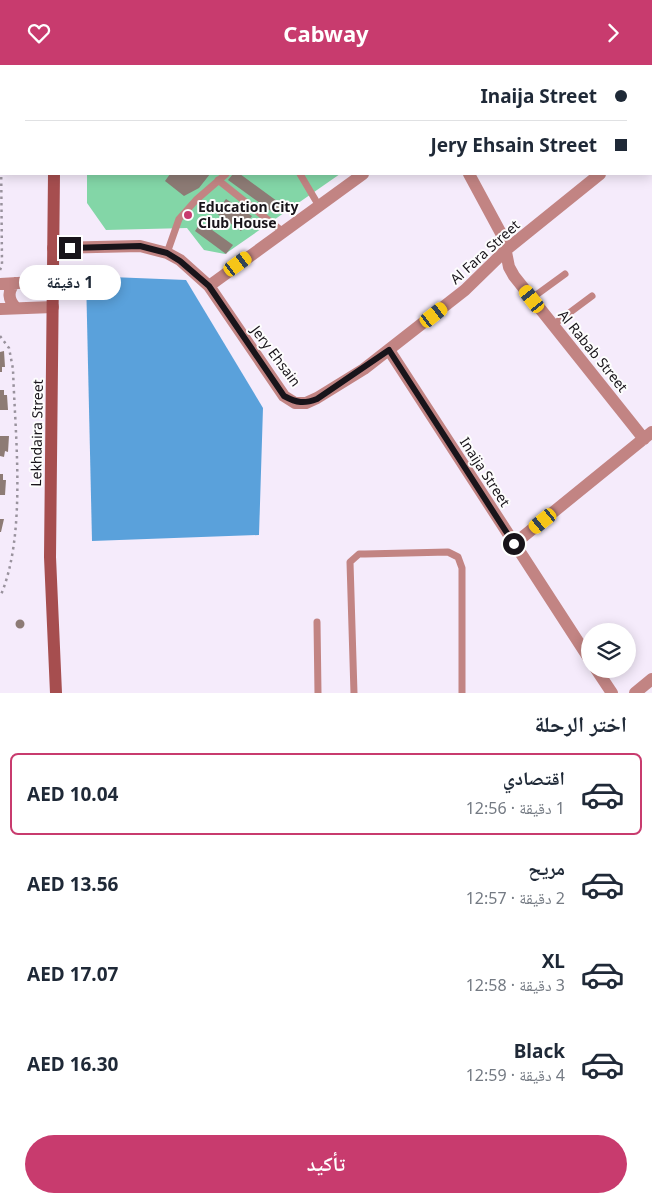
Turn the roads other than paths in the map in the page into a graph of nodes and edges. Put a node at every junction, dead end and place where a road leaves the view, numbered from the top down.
1 (54, 175) edge
2 (225, 175) edge
3 (301, 175) edge
4 (362, 175) edge
5 (470, 175) edge
6 (585, 178) edge
7 (218, 180) junction
8 (319, 206) junction
9 (282, 231) junction
10 (53, 248) junction
11 (507, 249) junction
12 (167, 253) junction
13 (565, 274) dead end
14 (52, 281) junction
15 (0, 283) edge
16 (15, 283) junction
17 (209, 286) junction
18 (592, 296) dead end
19 (532, 299) junction
20 (53, 307) junction
21 (16, 308) junction
22 (0, 309) edge
23 (553, 325) junction
24 (389, 350) junction
25 (364, 369) joint
26 (648, 435) edge
27 (514, 544) junction
28 (317, 622) dead end
29 (581, 646) edge
30 (602, 678) edge
31 (652, 679) edge
32 (56, 693) edge
33 (318, 693) edge
34 (354, 693) edge
35 (462, 693) edge
36 (612, 693) edge
37 (635, 693) edge

1 - 10 street, Lekhdaira Street
2 - 7 lane
3 - 8 lane
4 - 8 street
5 - 11 street, Al Rabab Street
6 - 11 street, Al Fara Street
7 - 9 lane
7 - 12 lane
8 - 9 street
9 - 17 street
10 - 12 street, Jery Ehsain
10 - 14 street, Lekhdaira Street
11 - 19 street, Al Rabab Street
11 - 24 street, Al Fara Street
12 - 17 street, Jery Ehsain
13 - 19 lane
14 - 16 street
14 - 20 street, Lekhdaira Street
15 - 16 street
16 - 21 street
17 - 25 street, Jery Ehsain
18 - 23 lane
19 - 23 street, Al Rabab Street
20 - 21 street
20 - 32 street, Lekhdaira Street
21 - 22 street
23 - 26 street, Al Rabab Street
24 - 25 street, Al Fara Street
24 - 27 street, Inaija Street
26 - 27 street
27 - 29 street, Inaija Street
28 - 33 lane
30 - 36 street
31 - 37 street
34 - 35 lane

